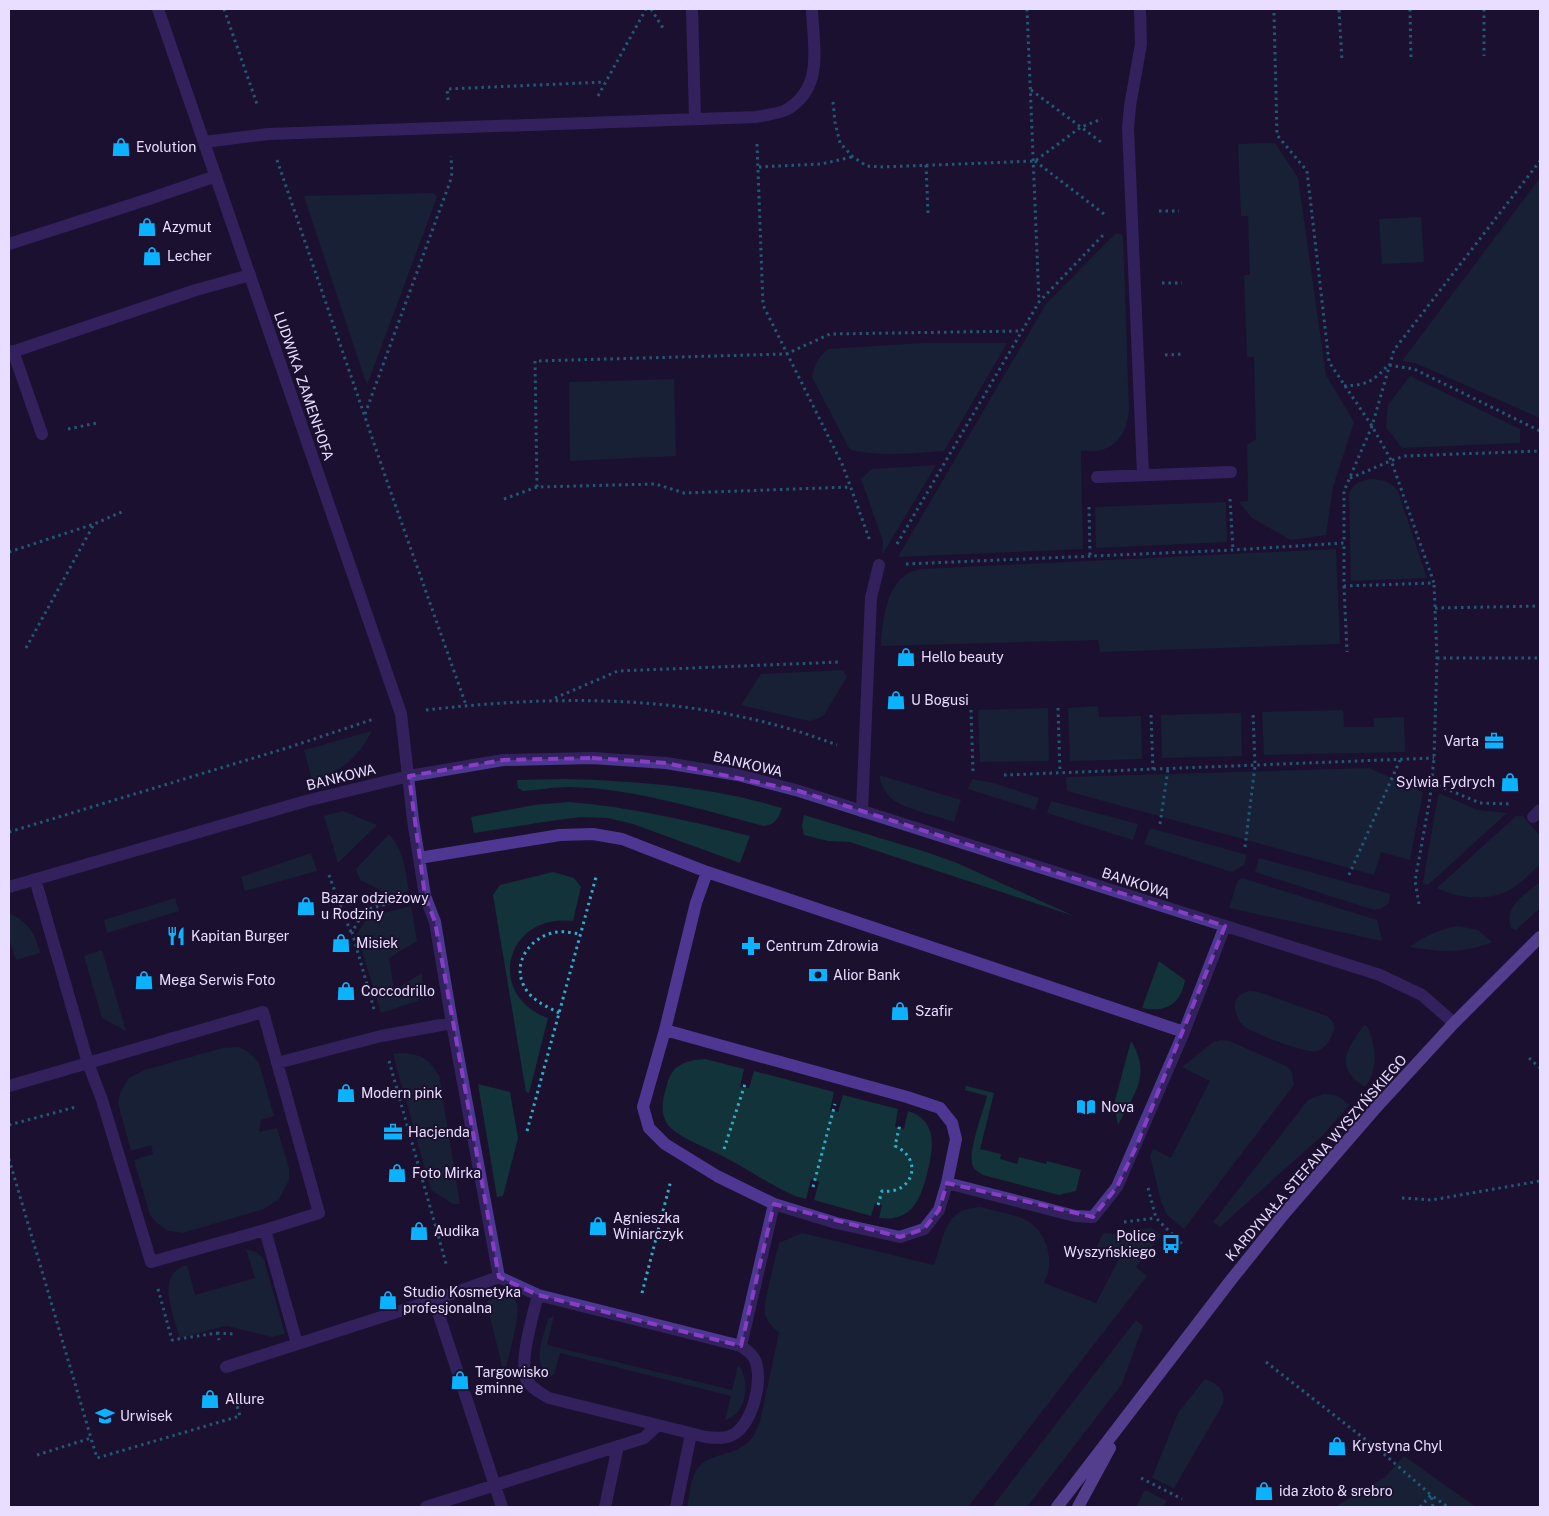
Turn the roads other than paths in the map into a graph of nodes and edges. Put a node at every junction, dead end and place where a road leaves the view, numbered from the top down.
1 (158, 9) edge
2 (692, 9) edge
3 (812, 9) edge
4 (1140, 9) edge
5 (695, 118) junction
6 (204, 142) junction
7 (216, 176) junction
8 (9, 244) edge
9 (250, 275) junction
10 (11, 352) edge
11 (42, 434) dead end
12 (1226, 472) road end
13 (1143, 475) junction
14 (1097, 477) dead end
15 (879, 565) road end
16 (409, 776) junction
17 (862, 811) junction
18 (419, 858) junction
19 (707, 872) junction
20 (35, 879) junction
21 (9, 887) edge
22 (1225, 926) junction
23 (1540, 936) edge
24 (452, 1023) junction
25 (1454, 1023) junction
26 (665, 1030) junction
27 (1184, 1032) junction
28 (88, 1063) junction
29 (277, 1063) junction
30 (9, 1086) edge
31 (947, 1183) junction
32 (774, 1204) junction
33 (265, 1230) junction
34 (499, 1277) junction
35 (538, 1295) junction
36 (434, 1300) junction
37 (297, 1344) junction
38 (741, 1346) junction
39 (226, 1367) road end
40 (1129, 1412) junction
41 (658, 1425) junction
42 (692, 1434) junction
43 (618, 1446) junction
44 (495, 1484) junction
45 (442, 1505) edge
46 (426, 1507) edge
47 (504, 1507) edge
48 (605, 1507) edge
49 (676, 1507) edge
50 (1057, 1507) edge
51 (1078, 1507) edge

1 - 6 street, LUDWIKA ZAMENHOFA
2 - 5 street
3 - 5 street
4 - 13 street
5 - 6 street
6 - 7 street, LUDWIKA ZAMENHOFA
7 - 8 street
7 - 9 street, LUDWIKA ZAMENHOFA
9 - 10 street
9 - 16 street, LUDWIKA ZAMENHOFA
10 - 11 street
12 - 13 street
13 - 14 street
15 - 17 street
16 - 17 street, BANKOWA
16 - 18 street, LUDWIKA ZAMENHOFA
16 - 20 street, BANKOWA
17 - 22 street, BANKOWA
18 - 19 street
18 - 24 street, LUDWIKA ZAMENHOFA
19 - 26 street
19 - 27 street
20 - 21 street, BANKOWA
20 - 28 street
22 - 25 street, BANKOWA
22 - 27 street
23 - 25 street, KARDYNAŁA STEFANA WYSZYŃSKIEGO
24 - 29 street
24 - 34 street, LUDWIKA ZAMENHOFA
25 - 40 street, KARDYNAŁA STEFANA WYSZYŃSKIEGO
26 - 31 street
26 - 32 street
27 - 31 street
28 - 29 street
28 - 30 street
28 - 33 street
29 - 33 street
31 - 32 street
32 - 38 street
33 - 37 street
34 - 35 street
34 - 36 street
35 - 38 street
35 - 41 street
36 - 37 street
36 - 44 street
37 - 39 street
38 - 42 street
40 - 50 street, KARDYNAŁA STEFANA WYSZYŃSKIEGO
40 - 51 street, KARDYNAŁA STEFANA WYSZYŃSKIEGO
41 - 42 street
41 - 43 street
42 - 49 street
43 - 44 street
43 - 48 street
44 - 45 street
44 - 47 street
45 - 46 street

